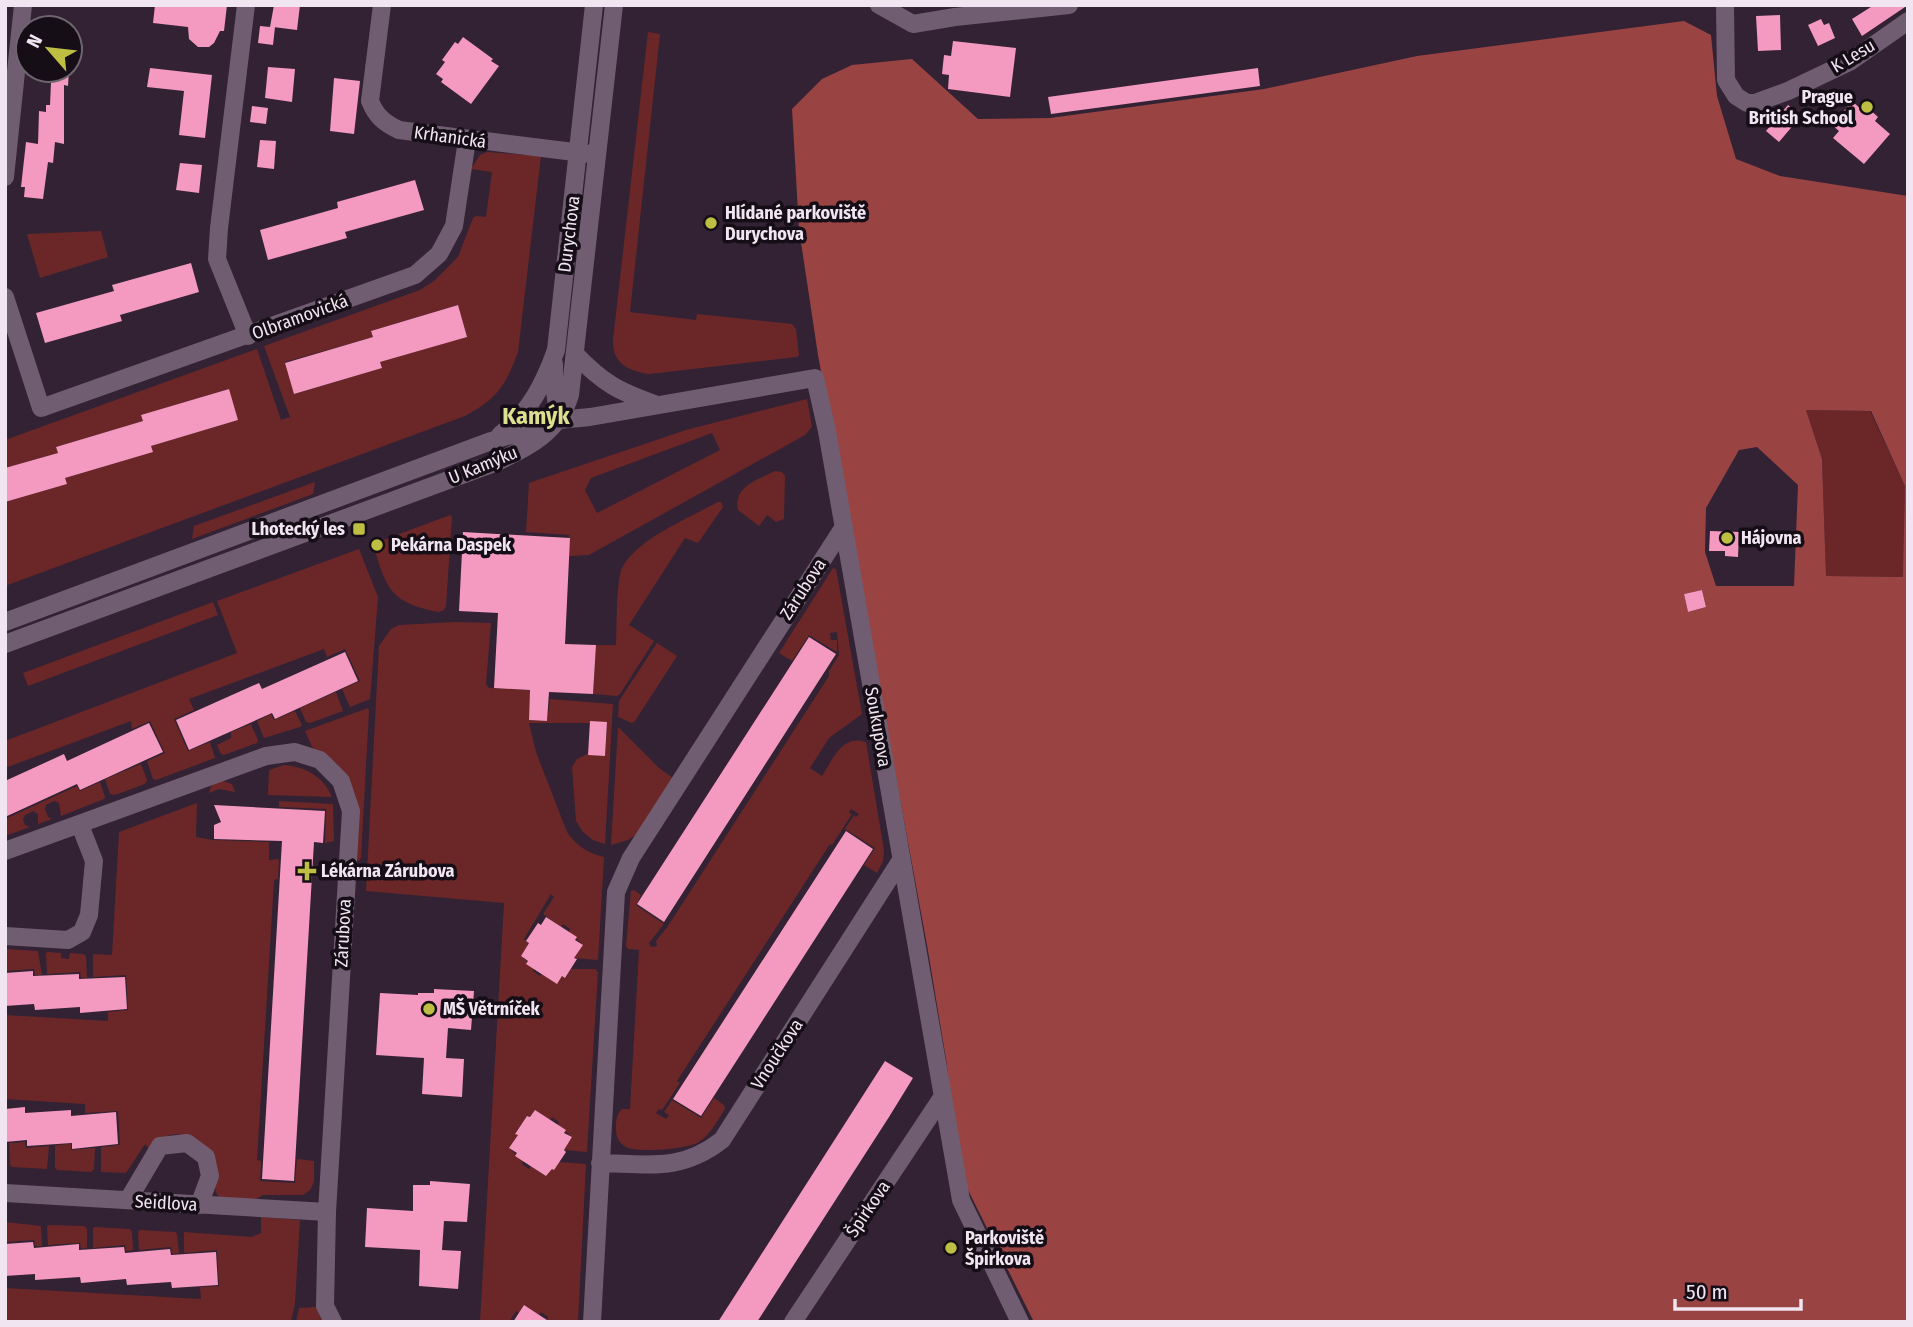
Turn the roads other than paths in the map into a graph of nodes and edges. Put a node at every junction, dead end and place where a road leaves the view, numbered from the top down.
1 (23, 5) edge
2 (246, 5) edge
3 (382, 5) edge
4 (594, 5) edge
5 (614, 5) edge
6 (878, 5) edge
7 (1069, 5) edge
8 (1725, 5) edge
9 (1908, 21) edge
10 (467, 140) junction
11 (588, 153) junction
12 (5, 177) edge
13 (5, 297) edge
14 (248, 336) junction
15 (556, 350) junction
16 (575, 354) junction
17 (657, 405) junction
18 (559, 420) junction
19 (491, 441) junction
20 (843, 528) junction
21 (5, 622) edge
22 (5, 644) edge
23 (80, 825) junction
24 (5, 852) edge
25 (901, 860) junction
26 (5, 936) edge
27 (943, 1096) junction
28 (600, 1163) junction
29 (5, 1193) edge
30 (128, 1200) junction
31 (199, 1205) junction
32 (327, 1212) junction
33 (333, 1322) edge
34 (592, 1322) edge
35 (793, 1322) edge
36 (1020, 1322) edge

1 - 12 street
2 - 14 street
3 - 10 street, Krhanická
4 - 11 street, Durychova
5 - 11 street, Durychova
6 - 7 street
8 - 9 street, K Lesu
10 - 11 street, Krhanická
10 - 14 street, Olbramovická
11 - 15 street, Durychova
11 - 16 street, Durychova
13 - 14 street, Olbramovická
15 - 18 street
15 - 19 street, Durychova
16 - 17 street
16 - 18 street, Durychova
17 - 18 street, Soukupova
17 - 20 street, Soukupova
18 - 19 street, U Kamýku
18 - 22 street, U Kamýku
19 - 21 street, U Kamýku
20 - 25 street, Soukupova
20 - 28 street, Zárubova
23 - 24 street, Zárubova
23 - 26 street
23 - 32 street, Zárubova
25 - 27 street, Soukupova
25 - 28 street, Vnoučkova
27 - 35 street, Špirkova
27 - 36 street, Soukupova
28 - 34 street, Zárubova
29 - 30 street, Seidlova
30 - 31 street, Seidlova
30 - 31 street
31 - 32 street, Seidlova
32 - 33 street, Zárubova

